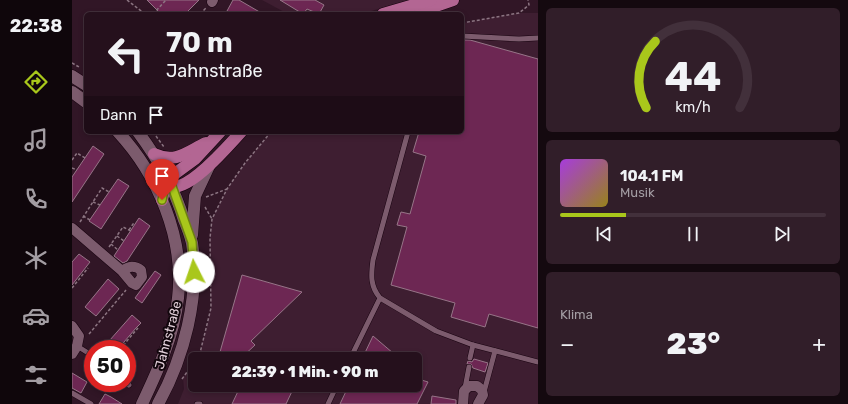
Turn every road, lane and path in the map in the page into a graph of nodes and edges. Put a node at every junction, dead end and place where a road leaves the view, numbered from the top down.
1 (127, 0) edge
2 (166, 0) edge
3 (431, 0) edge
4 (453, 0) edge
5 (528, 0) edge
6 (142, 12) edge
7 (155, 12) edge
8 (390, 12) edge
9 (417, 12) edge
10 (464, 23) edge
11 (464, 36) edge
12 (538, 38) edge
13 (72, 76) edge
14 (84, 84) edge
15 (72, 92) edge
16 (84, 101) edge
17 (120, 134) edge
18 (139, 134) edge
19 (239, 134) edge
20 (269, 134) edge
21 (407, 134) edge
22 (215, 136) edge
23 (154, 154) junction
24 (85, 158) dead end
25 (72, 160) edge
26 (209, 166) junction
27 (72, 168) edge
28 (77, 170) dead end
29 (152, 177) junction
30 (169, 184) junction
31 (227, 190) junction
32 (109, 192) dead end
33 (200, 199) dead end
34 (162, 200) junction
35 (93, 202) junction
36 (100, 205) dead end
37 (83, 216) junction
38 (90, 220) dead end
39 (135, 224) dead end
40 (73, 229) edge
41 (117, 236) junction
42 (124, 241) dead end
43 (192, 242) junction
44 (111, 244) junction
45 (118, 250) dead end
46 (104, 255) junction
47 (88, 268) dead end
48 (122, 271) junction
49 (132, 283) junction
50 (72, 288) edge
51 (380, 298) junction
52 (72, 326) edge
53 (138, 328) dead end
54 (79, 336) junction
55 (128, 340) edge
56 (473, 345) junction
57 (74, 350) edge
58 (495, 350) junction
59 (200, 352) edge
60 (353, 352) edge
61 (84, 353) edge
62 (470, 358) dead end
63 (538, 362) edge
64 (469, 367) dead end
65 (188, 370) edge
66 (178, 382) dead end
67 (464, 391) junction
68 (334, 392) edge
69 (72, 393) edge
70 (144, 399) edge
71 (480, 400) edge
72 (162, 403) edge
73 (91, 404) edge
74 (197, 404) edge
75 (200, 404) edge
76 (328, 404) edge
77 (463, 404) edge

1 - 6 path
2 - 7 path
3 - 8 main road
4 - 9 main road
5 - 10 path
11 - 12 lane
13 - 14 main road
15 - 16 main road
17 - 29 main road, Jahnstraße
18 - 23 main road, Jahnstraße
19 - 26 main road
20 - 31 path
21 - 51 lane
22 - 23 main road
22 - 30 main road
23 - 30 main road, Jahnstraße
24 - 25 path
26 - 30 main road
26 - 43 main road
27 - 28 path
29 - 30 main road
29 - 34 main road, Jahnstraße
30 - 34 main road, Jahnstraße
30 - 43 main road, Jahnstraße
31 - 33 path
31 - 59 path
32 - 35 path
34 - 70 main road, Jahnstraße
35 - 36 path
35 - 37 path
37 - 38 path
37 - 40 path
39 - 41 path
40 - 46 street
41 - 42 path
41 - 44 path
43 - 72 main road, Jahnstraße
44 - 45 path
44 - 46 path
46 - 48 street
47 - 50 path
48 - 49 street
48 - 49 street
49 - 54 path
51 - 56 lane
51 - 60 lane
52 - 54 street
53 - 55 path
54 - 57 street
56 - 58 lane
56 - 62 lane
57 - 61 lane
58 - 63 lane
58 - 71 lane
64 - 67 lane
65 - 66 path
67 - 71 street
67 - 77 street
68 - 76 lane
69 - 73 lane
70 - 72 main road
74 - 75 lane

